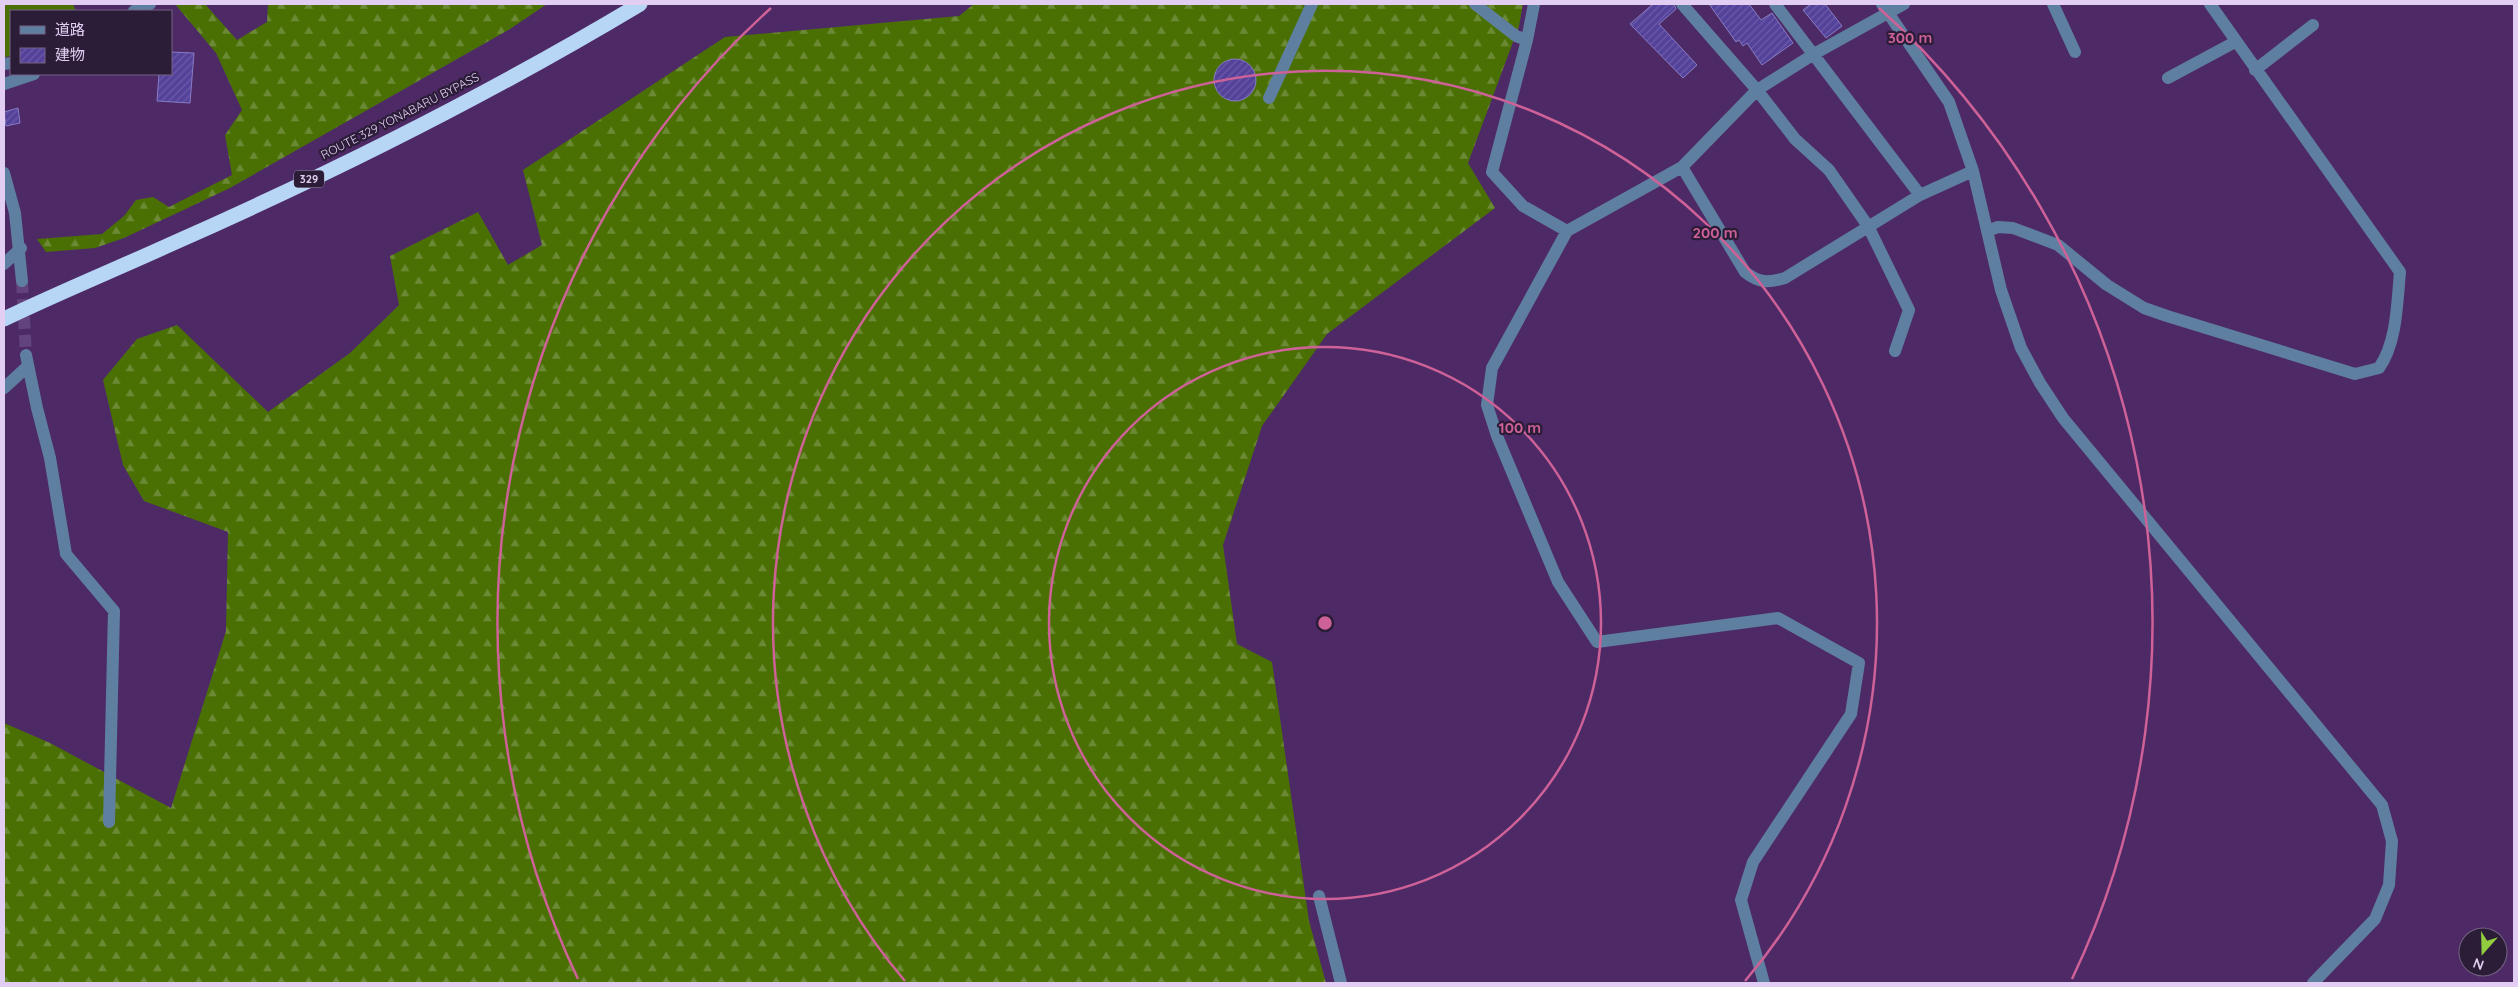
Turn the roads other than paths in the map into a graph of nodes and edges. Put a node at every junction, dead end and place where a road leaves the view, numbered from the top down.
1 (150, 4) edge
2 (640, 4) edge
3 (1312, 4) edge
4 (1475, 4) edge
5 (1534, 4) edge
6 (1682, 4) edge
7 (1775, 4) edge
8 (1904, 4) edge
9 (2053, 4) edge
10 (2210, 4) edge
11 (1885, 8) edge
12 (136, 10) edge
13 (2313, 25) dead end
14 (1528, 40) junction
15 (2235, 42) junction
16 (2075, 52) dead end
17 (1814, 54) junction
18 (2255, 70) junction
19 (31, 75) edge
20 (2168, 78) dead end
21 (4, 84) edge
22 (1757, 90) junction
23 (1269, 98) dead end
24 (1682, 167) junction
25 (1973, 171) junction
26 (4, 173) edge
27 (1920, 196) junction
28 (1868, 226) junction
29 (1567, 231) junction
30 (1987, 231) junction
31 (20, 248) junction
32 (4, 264) edge
33 (22, 281) tunnel mouth
34 (4, 319) edge
35 (1895, 352) dead end
36 (4, 388) edge
37 (109, 822) dead end
38 (1319, 896) dead end
39 (1340, 983) edge
40 (1764, 983) edge
41 (2313, 983) edge

1 - 12 street
2 - 34 highway, ROUTE 329 YONABARU BYPASS / 329
3 - 23 street
4 - 14 street
5 - 14 street
6 - 22 street
7 - 17 street
8 - 11 street
9 - 16 street
10 - 15 street
11 - 17 street
11 - 25 street
13 - 18 street
14 - 29 street
15 - 18 street
15 - 20 street
17 - 22 street
17 - 27 street
18 - 30 street
19 - 21 street
22 - 24 street
22 - 28 street
24 - 28 street
24 - 29 street
25 - 27 street
25 - 30 street
26 - 31 street
27 - 28 street
28 - 35 street
29 - 40 street
30 - 41 street
31 - 32 street
31 - 33 street
36 - 37 street
38 - 39 street

